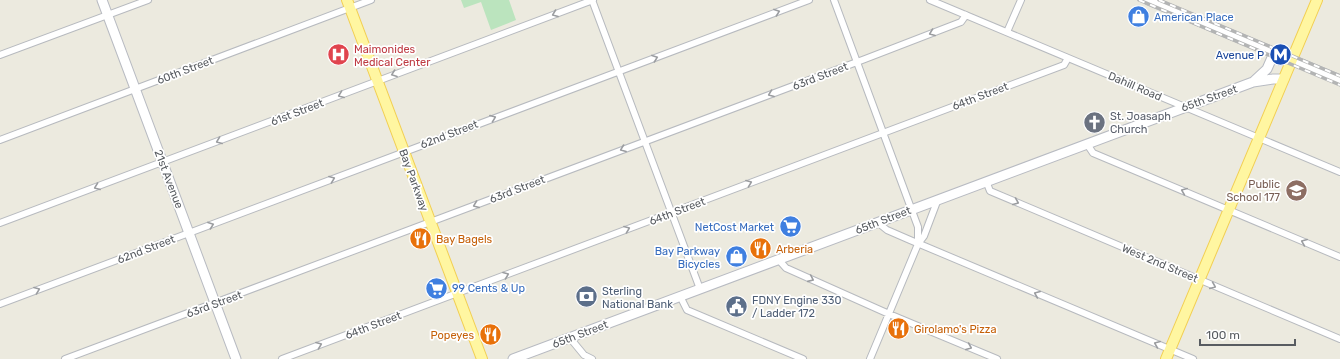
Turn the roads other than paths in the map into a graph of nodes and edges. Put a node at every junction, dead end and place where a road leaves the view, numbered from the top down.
1 (102, 0) edge
2 (148, 0) edge
3 (370, 0) edge
4 (592, 0) edge
5 (809, 0) edge
6 (834, 0) edge
7 (930, 0) edge
8 (1021, 0) edge
9 (1148, 0) edge
10 (1317, 0) edge
11 (348, 4) edge
12 (108, 15) junction
13 (966, 15) junction
14 (1007, 32) junction
15 (1274, 53) junction
16 (0, 55) edge
17 (1068, 58) junction
18 (1292, 60) junction
19 (857, 62) junction
20 (618, 71) junction
21 (1284, 79) junction
22 (1340, 80) edge
23 (377, 81) junction
24 (1253, 82) junction
25 (135, 88) junction
26 (1184, 107) junction
27 (883, 133) junction
28 (1259, 138) junction
29 (0, 140) edge
30 (645, 142) junction
31 (1087, 144) junction
32 (404, 152) junction
33 (163, 162) junction
34 (1340, 172) edge
35 (986, 181) junction
36 (938, 199) junction
37 (912, 209) junction
38 (1229, 210) junction
39 (672, 213) junction
40 (430, 222) junction
41 (877, 222) junction
42 (0, 223) edge
43 (189, 233) junction
44 (918, 244) junction
45 (1340, 257) edge
46 (778, 259) junction
47 (1200, 280) junction
48 (700, 289) junction
49 (457, 293) junction
50 (680, 296) junction
51 (215, 303) junction
52 (0, 304) edge
53 (889, 314) junction
54 (570, 338) junction
55 (1340, 339) edge
56 (1168, 354) edge
57 (65, 359) edge
58 (236, 359) edge
59 (282, 359) edge
60 (482, 359) edge
61 (513, 359) edge
62 (592, 359) edge
63 (803, 359) edge
64 (870, 359) edge
65 (997, 359) edge
66 (1193, 359) edge

1 - 12 main road, 21st Avenue
2 - 12 street
3 - 11 street, 60th Street
4 - 20 street
4 -> 23 street, 61st Street
20 -> 5 street, 62nd Street
6 - 19 street
7 - 13 street, Dahill Road
8 - 14 street
9 - 15 main road
10 - 18 main road
11 - 23 main road, Bay Parkway
11 - 25 street, 60th Street
12 - 16 street
12 - 25 main road, 21st Avenue
13 - 14 street, Dahill Road
13 -> 19 street, 63rd Street
14 - 17 street, Dahill Road
15 - 18 main road
15 - 24 main road, 65th Street
17 - 26 street, Dahill Road
17 - 27 street, 64th Street
18 - 21 main road
18 - 22 main road
19 - 27 street
19 -> 30 street, 63rd Street
20 - 30 street
32 -> 20 street, 62nd Street
21 - 24 main road, 65th Street
21 - 28 main road
23 - 32 main road, Bay Parkway
23 -> 33 street, 61st Street
24 - 26 main road, 65th Street
25 - 29 street, 60th Street
25 - 33 main road, 21st Avenue
26 - 28 street, Dahill Road
26 - 31 main road, 65th Street
27 - 37 street
39 -> 27 street, 64th Street
28 - 34 street, Dahill Road
28 - 38 main road
30 - 39 street
30 -> 40 street, 63rd Street
31 - 35 main road, 65th Street
38 -> 31 street
32 - 40 main road, Bay Parkway
43 -> 32 street, 62nd Street
33 -> 42 street, 61st Street
33 - 43 main road, 21st Avenue
35 - 36 main road, 65th Street
35 -> 47 street, West 2nd Street
36 - 37 main road, 65th Street
36 - 44 street
37 - 41 main road, 65th Street
37 - 44 street
45 -> 38 street
38 - 47 main road
39 - 48 street
49 -> 39 street, 64th Street
40 - 49 main road, Bay Parkway
40 - 51 street, 63rd Street
41 - 44 street
41 - 46 main road, 65th Street
43 - 51 main road, 21st Avenue
52 -> 43 street, 62nd Street
44 - 53 street
56 -> 44 street
46 - 48 main road, 65th Street
46 -> 53 street
47 -> 55 street, West 2nd Street
47 - 56 main road
48 - 50 main road, 65th Street
59 -> 49 street, 64th Street
49 - 60 main road, Bay Parkway
50 - 54 main road, 65th Street
50 - 63 street
51 - 57 street, 63rd Street
51 - 58 main road, 21st Avenue
53 - 64 street
53 -> 65 street
54 - 61 main road, 65th Street
54 - 62 street
56 - 66 street

